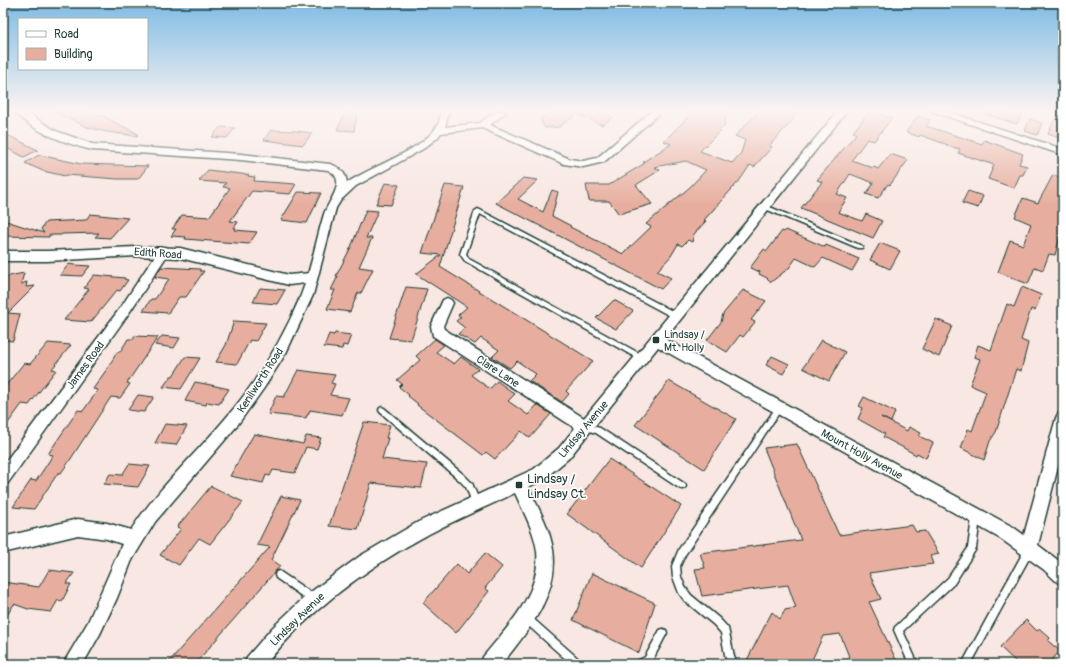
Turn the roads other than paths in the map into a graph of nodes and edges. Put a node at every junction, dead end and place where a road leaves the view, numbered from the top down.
1 (74, 142) edge
2 (428, 142) edge
3 (522, 142) edge
4 (622, 142) edge
5 (818, 142) edge
6 (1032, 142) edge
7 (1063, 152) edge
8 (341, 192) junction
9 (765, 207) junction
10 (860, 247) dead end
11 (164, 252) junction
12 (3, 256) edge
13 (310, 278) junction
14 (447, 303) dead end
15 (676, 316) junction
16 (656, 340) junction
17 (642, 358) junction
18 (779, 408) junction
19 (382, 410) dead end
20 (1063, 418) edge
21 (585, 427) junction
22 (3, 478) edge
23 (519, 485) junction
24 (682, 486) dead end
25 (476, 504) junction
26 (976, 516) junction
27 (134, 539) junction
28 (3, 545) edge
29 (1029, 549) junction
30 (279, 575) dead end
31 (1063, 576) edge
32 (314, 600) junction
33 (525, 617) junction
34 (663, 633) dead end
35 (72, 664) edge
36 (254, 664) edge
37 (490, 664) edge
38 (578, 664) edge
39 (640, 664) edge
40 (729, 664) edge
41 (914, 664) edge
42 (966, 664) edge

1 - 8 street
2 - 8 street, Kenilworth Road
3 - 4 street
5 - 9 street, Lindsay Avenue
6 - 7 street
8 - 13 street, Kenilworth Road
9 - 10 lane
9 - 15 street, Lindsay Avenue
11 - 12 street, Edith Road
11 - 13 street, Edith Road
11 - 22 street, James Road
13 - 27 street, Kenilworth Road
14 - 21 street, Clare Lane
15 - 16 street, Lindsay Avenue
15 - 17 lane
16 - 17 street, Lindsay Avenue
16 - 18 street, Mount Holly Avenue
17 - 21 street, Lindsay Avenue
18 - 26 street, Mount Holly Avenue
18 - 40 lane
19 - 25 lane
20 - 29 street
21 - 23 street, Lindsay Avenue
21 - 24 lane
23 - 25 street, Lindsay Avenue
23 - 33 street
25 - 32 street, Lindsay Avenue
26 - 29 street, Mount Holly Avenue
26 - 41 lane
27 - 28 street
27 - 35 street, Kenilworth Road
29 - 31 street, Mount Holly Avenue
29 - 42 lane
30 - 32 lane
32 - 36 street, Lindsay Avenue
33 - 37 street
33 - 38 lane
34 - 39 lane

